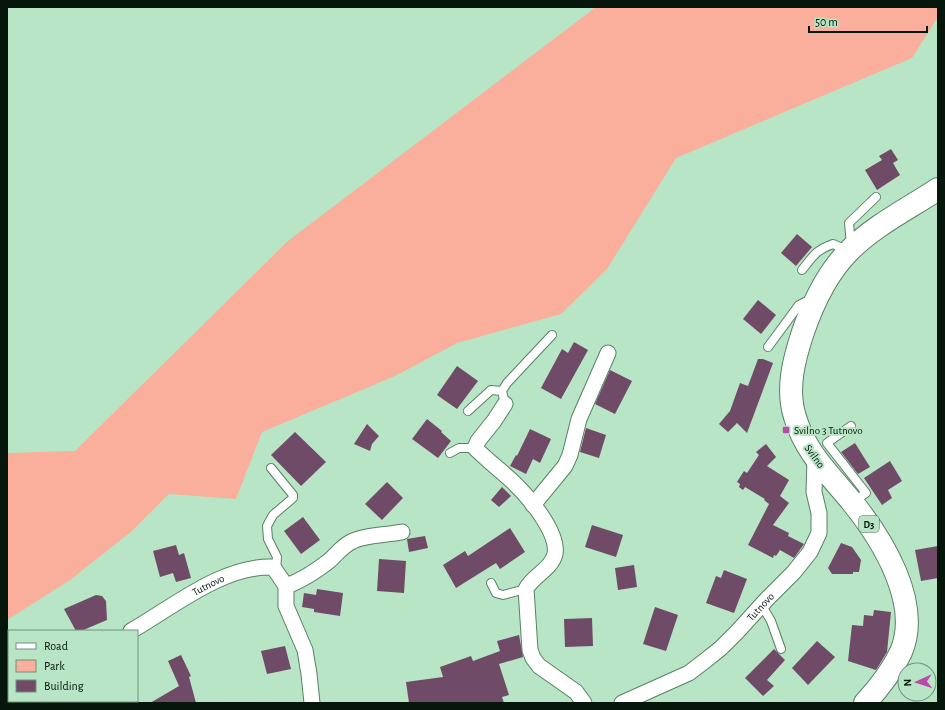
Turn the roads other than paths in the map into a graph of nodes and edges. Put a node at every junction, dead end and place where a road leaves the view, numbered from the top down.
1 (938, 188) edge
2 (876, 197) dead end
3 (850, 250) junction
4 (802, 270) dead end
5 (818, 296) junction
6 (552, 335) dead end
7 (768, 347) dead end
8 (608, 353) dead end
9 (503, 398) junction
10 (468, 411) dead end
11 (851, 426) dead end
12 (475, 448) junction
13 (450, 453) dead end
14 (816, 459) junction
15 (271, 468) dead end
16 (853, 502) junction
17 (533, 505) junction
18 (402, 532) dead end
19 (276, 572) junction
20 (491, 583) dead end
21 (286, 586) junction
22 (526, 589) junction
23 (762, 604) junction
24 (133, 630) edge
25 (781, 649) dead end
26 (312, 703) edge
27 (584, 703) edge
28 (622, 703) edge
29 (865, 703) edge

1 - 3 main road, Svilno / D3
2 - 3 lane
3 - 4 lane
3 - 5 main road, Svilno / D3
5 - 7 lane
5 - 14 main road, Svilno / D3
6 - 9 lane
8 - 17 street
9 - 10 lane
9 - 12 street
11 - 16 lane
12 - 13 lane
12 - 17 street
14 - 16 main road, Svilno / D3
14 - 23 street, Tutnovo
15 - 19 lane
16 - 29 main road, Svilno / D3
17 - 22 street
18 - 21 street
19 - 21 street
19 - 24 street, Tutnovo
20 - 22 lane
21 - 26 street
22 - 27 street
23 - 25 lane
23 - 28 street, Tutnovo

